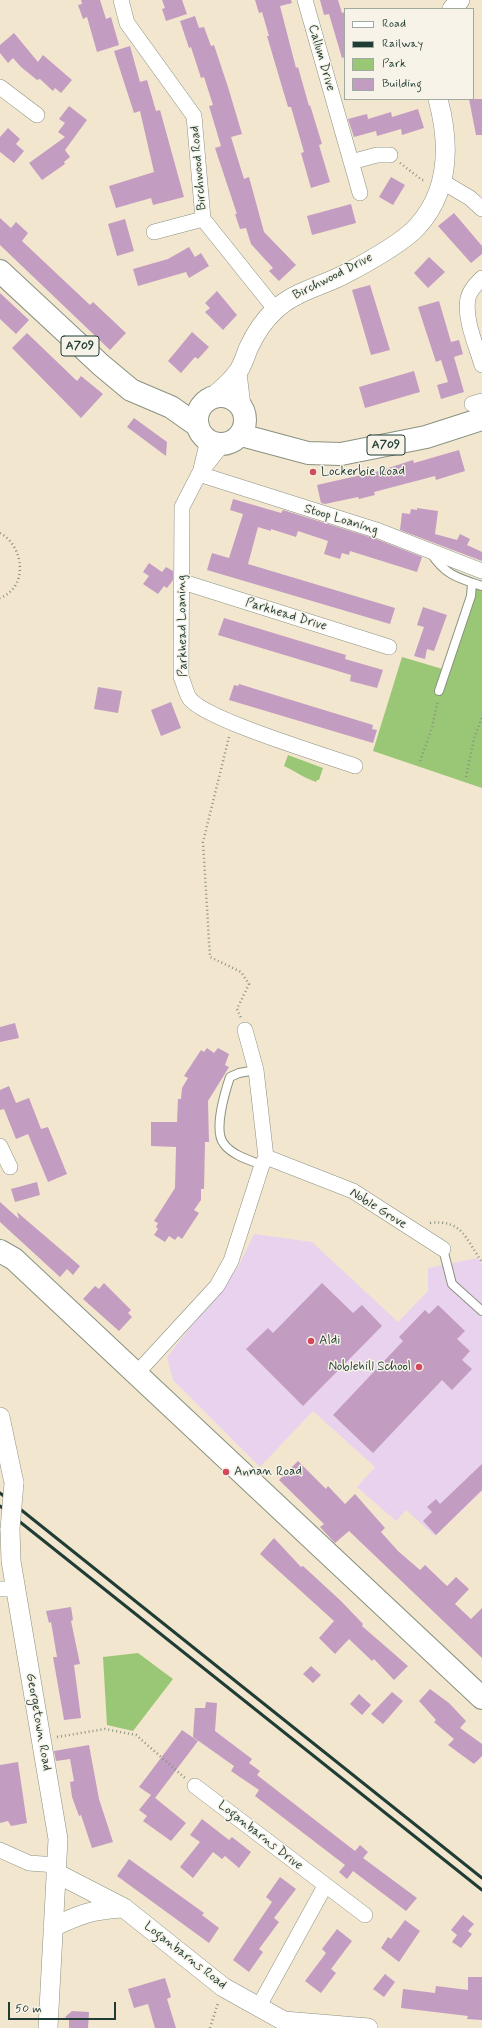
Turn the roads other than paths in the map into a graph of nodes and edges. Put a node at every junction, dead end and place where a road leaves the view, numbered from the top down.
1 (121, 0) edge
2 (304, 0) edge
3 (0, 88) edge
4 (438, 100) edge
5 (37, 115) dead end
6 (390, 155) road end
7 (351, 162) junction
8 (442, 185) junction
9 (360, 193) dead end
10 (482, 209) edge
11 (203, 219) junction
12 (154, 232) dead end
13 (0, 271) edge
14 (482, 278) edge
15 (276, 309) junction
16 (482, 365) edge
17 (237, 373) junction
18 (209, 400) junction
19 (171, 407) junction
20 (479, 408) edge
21 (226, 429) junction
22 (199, 474) junction
23 (429, 550) junction
24 (482, 571) edge
25 (183, 582) junction
26 (472, 583) junction
27 (482, 586) edge
28 (390, 647) dead end
29 (439, 691) road end
30 (355, 766) dead end
31 (245, 1030) road end
32 (256, 1070) junction
33 (0, 1146) edge
34 (264, 1161) junction
35 (10, 1167) dead end
36 (443, 1249) joint
37 (0, 1251) edge
38 (482, 1311) edge
39 (137, 1373) junction
40 (0, 1418) edge
41 (8, 1589) edge
42 (482, 1698) edge
43 (195, 1786) road end
44 (0, 1850) edge
45 (56, 1869) junction
46 (325, 1886) junction
47 (124, 1908) junction
48 (365, 1915) dead end
49 (53, 1927) junction
50 (259, 2006) junction
51 (301, 2025) edge
52 (48, 2028) edge
53 (368, 2028) edge

1 - 11 street, Birchwood Road
2 - 7 street, Callum Drive
3 - 5 street
4 - 8 street, Birchwood Drive
6 - 7 street
7 - 9 street, Callum Drive
8 - 10 street
8 - 15 street, Birchwood Drive
11 - 12 street
11 - 15 street, Birchwood Road
13 - 19 main road, A709
14 - 16 street
15 - 17 street, Birchwood Drive
17 - 18 street
17 - 21 street
18 - 19 main road, A709
18 - 21 main road
18 - 21 main road, A709
19 - 21 main road, A709
20 - 21 main road, A709
21 - 22 street, Parkhead Loaning
22 - 23 street, Stoop Loaning
22 - 25 street, Parkhead Loaning
23 - 24 street, Stoop Loaning
23 - 26 lane
25 - 28 street, Parkhead Drive
25 - 30 street, Parkhead Loaning
26 - 27 lane
26 - 29 lane
31 - 32 street
32 - 34 street
32 - 34 lane
33 - 35 street
34 - 36 street, Noble Grove
34 - 39 street
36 - 38 lane
37 - 39 main road
39 - 42 main road
40 - 41 street, Georgetown Road, bridge
41 - 45 street, Georgetown Road
43 - 46 street, Loganbarns Drive
44 - 45 street
45 - 47 street, Loganbarns Road
45 - 49 street, Georgetown Road
46 - 48 street, Loganbarns Drive
46 - 50 street
47 - 49 street
47 - 50 street, Loganbarns Road
49 - 52 street, Georgetown Road
50 - 51 street, Loganbarns Road
51 - 53 street, Loganbarns Road

